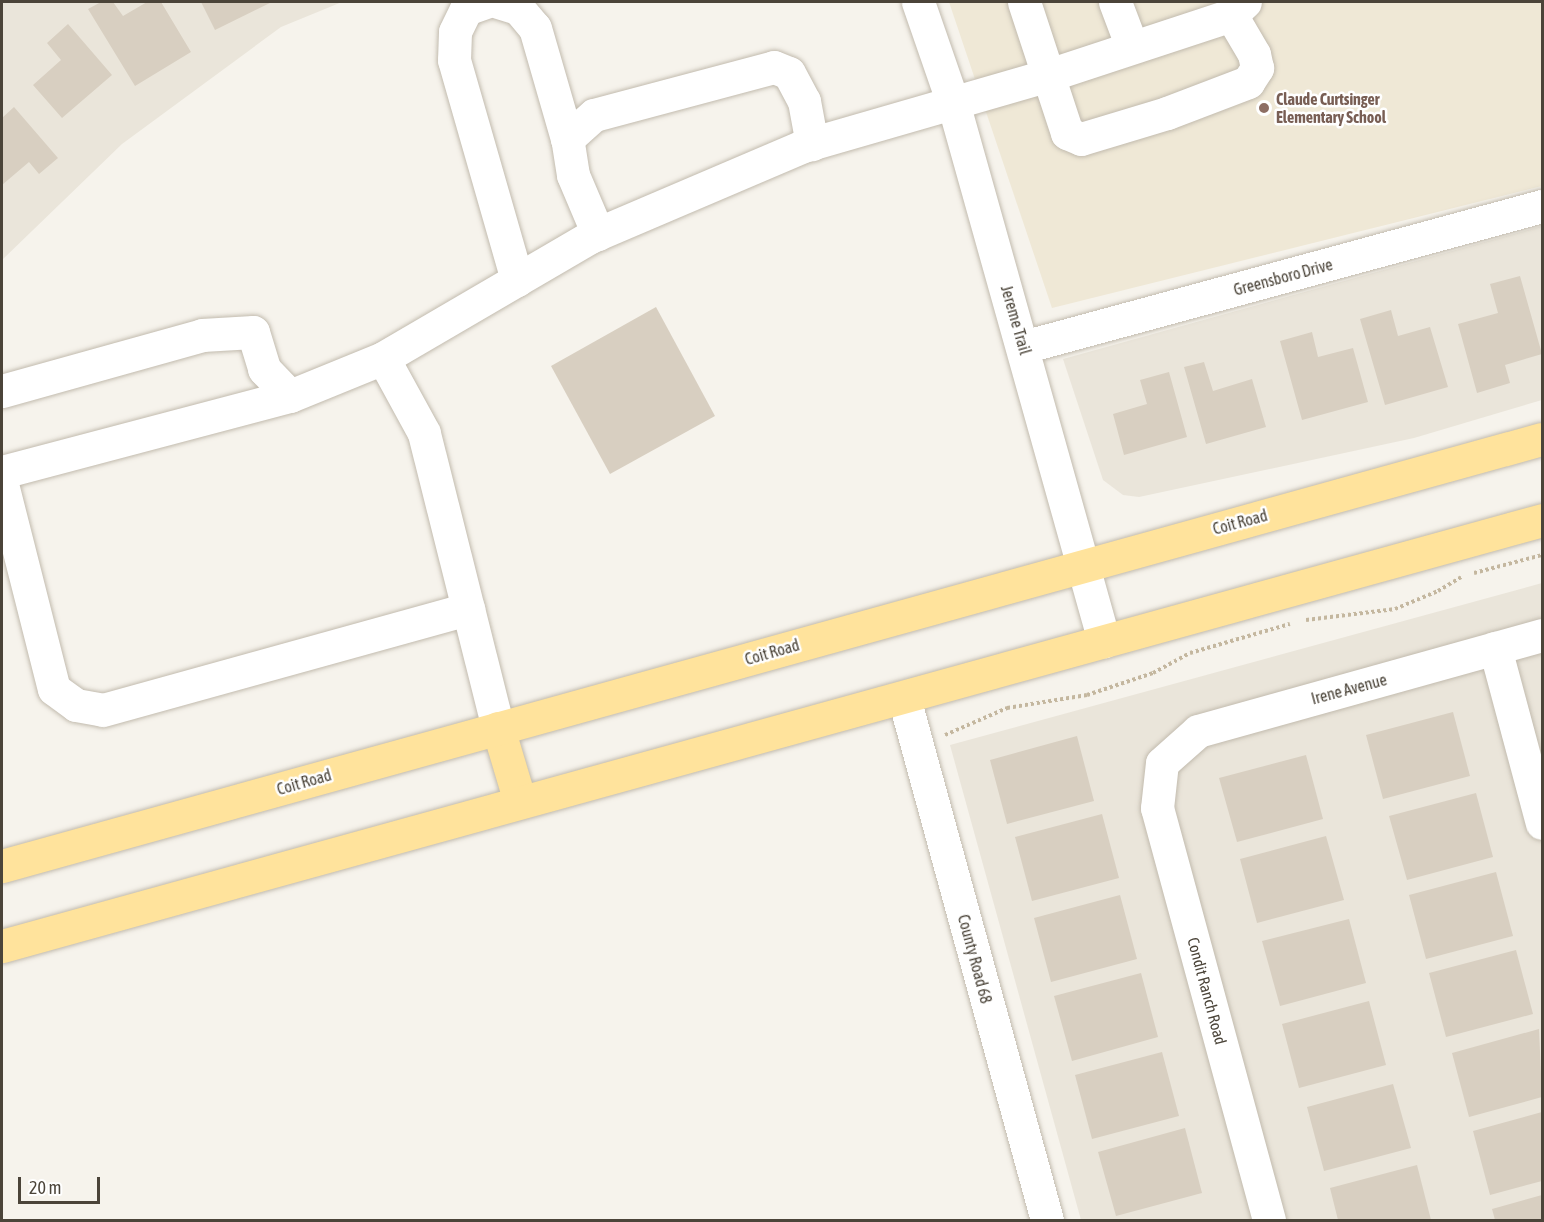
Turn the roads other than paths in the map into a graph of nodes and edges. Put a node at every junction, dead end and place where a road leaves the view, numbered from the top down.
1 (486, 2) edge
2 (498, 2) edge
3 (918, 2) edge
4 (1024, 2) edge
5 (1115, 2) edge
6 (1238, 8) edge
7 (1132, 47) junction
8 (1049, 75) junction
9 (954, 106) junction
10 (567, 139) junction
11 (812, 144) junction
12 (1542, 206) edge
13 (598, 234) junction
14 (517, 280) junction
15 (1023, 348) junction
16 (383, 358) junction
17 (2, 391) edge
18 (290, 396) junction
19 (1542, 439) edge
20 (2, 472) edge
21 (2, 484) edge
22 (1542, 520) edge
23 (1084, 566) junction
24 (468, 609) junction
25 (1542, 635) edge
26 (1104, 641) junction
27 (1495, 648) junction
28 (904, 698) junction
29 (498, 728) junction
30 (1164, 760) joint
31 (520, 802) junction
32 (1542, 823) edge
33 (2, 866) edge
34 (2, 946) edge
35 (1047, 1221) edge
36 (1269, 1221) edge

1 - 14 street
2 - 10 street
3 - 9 street, Jereme Trail
4 - 8 street
5 - 7 street
6 - 7 street
6 - 8 street
7 - 8 street
8 - 9 street
9 - 11 street
9 - 15 street, Jereme Trail
10 - 11 street
10 - 13 street
11 - 13 street
12 - 15 street, Greensboro Drive
13 - 14 street
14 - 16 street
15 - 23 street, Jereme Trail
16 - 18 street
16 - 24 street
17 - 18 street
18 - 20 street
19 - 23 main road, Coit Road
21 - 24 street
22 - 26 main road
23 - 26 street, Jereme Trail
23 - 29 main road, Coit Road
24 - 29 street
25 - 27 street, Irene Avenue
26 - 28 main road
27 - 30 street, Irene Avenue
27 - 32 street
28 - 31 main road
28 - 35 street, County Road 68
29 - 31 main road
29 - 33 main road, Coit Road
30 - 36 street, Condit Ranch Road
31 - 34 main road

